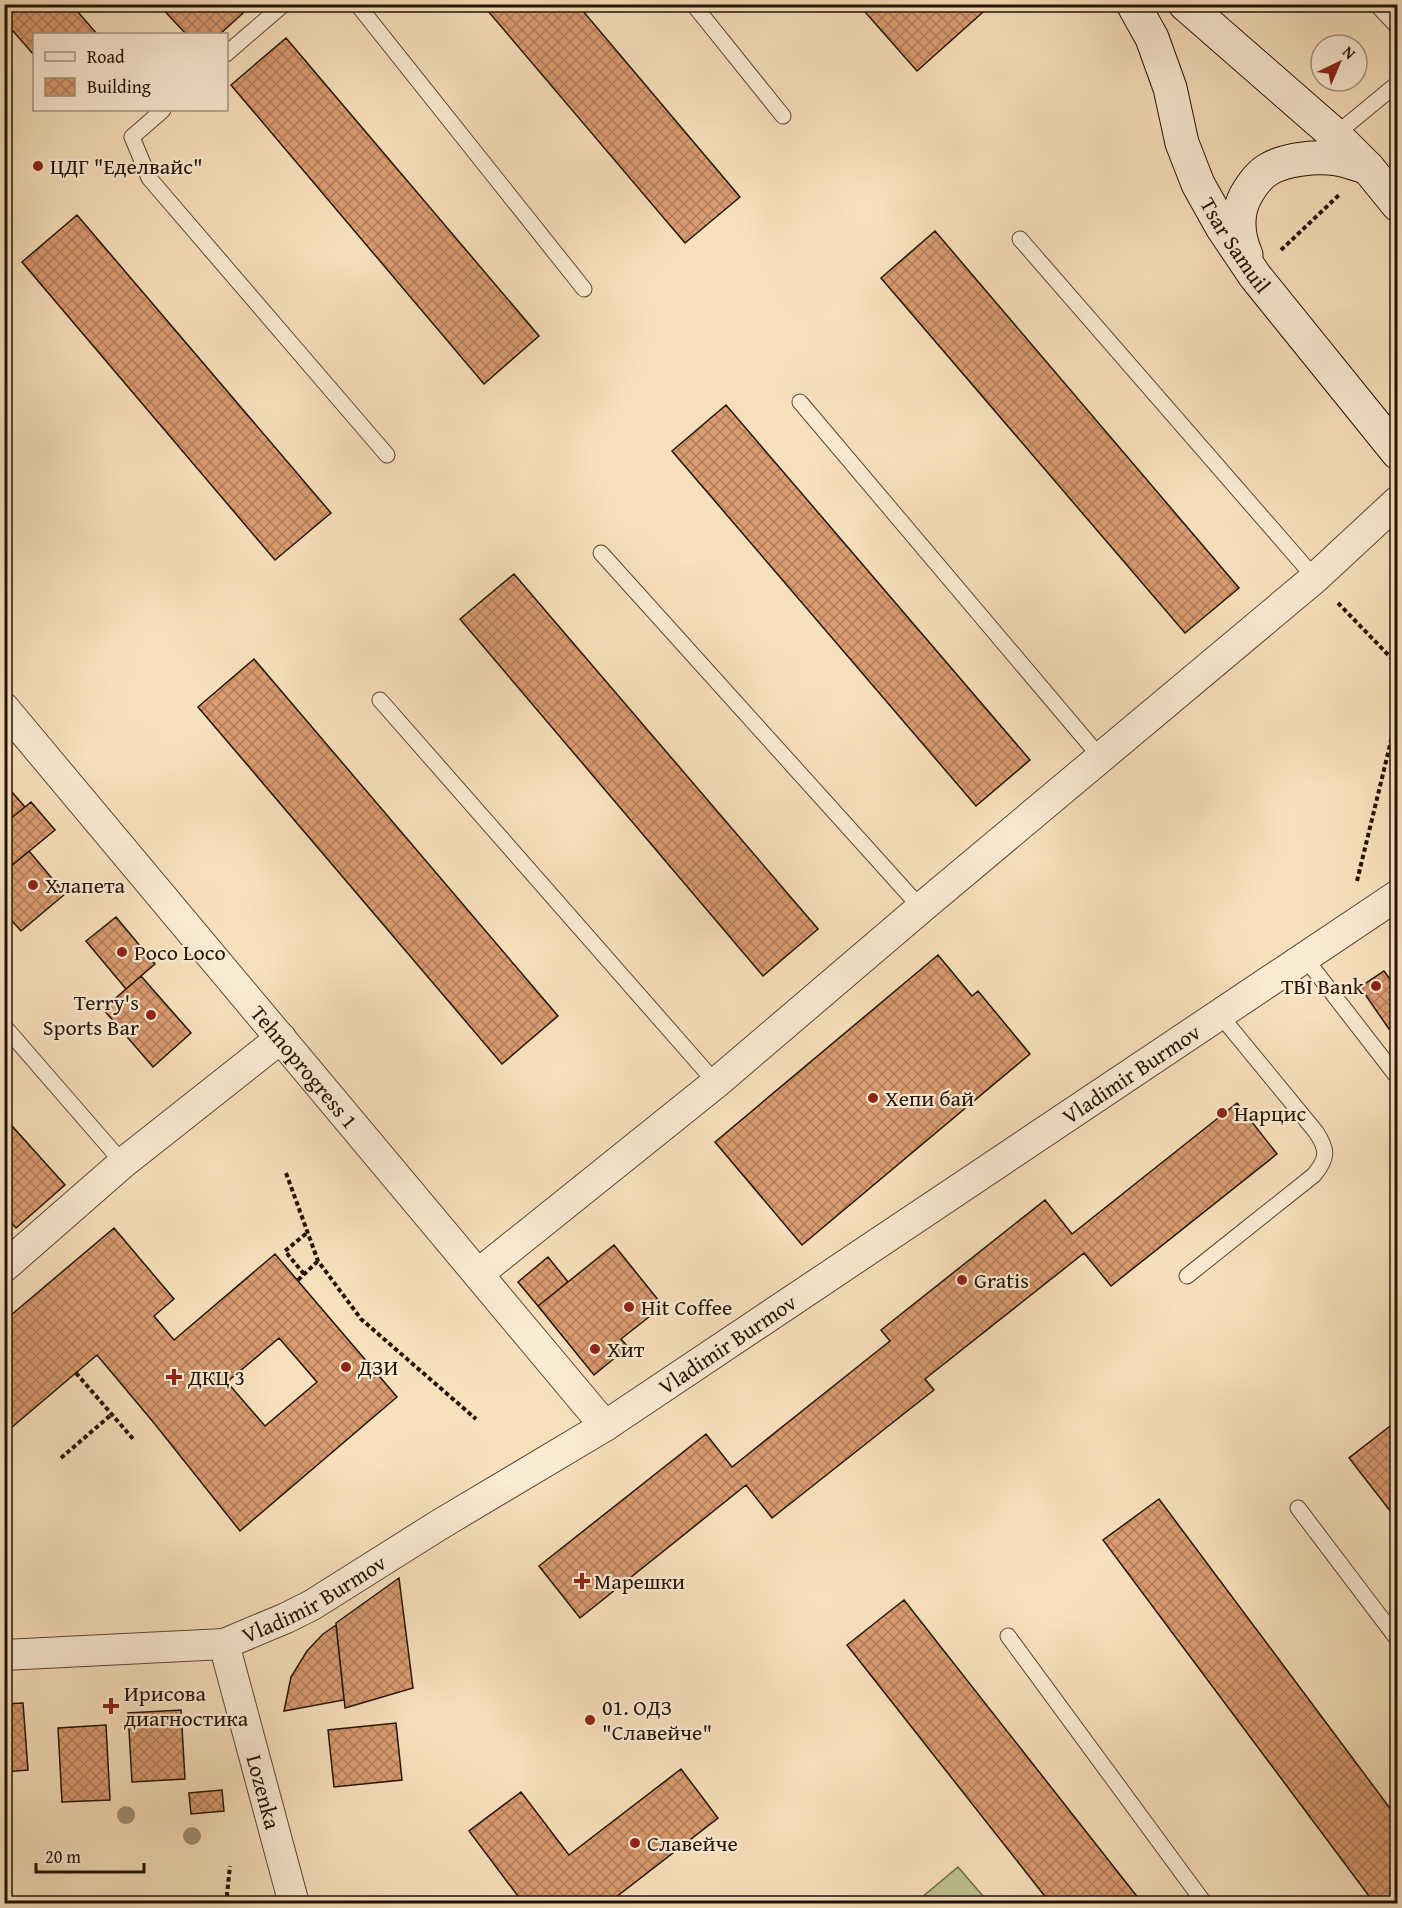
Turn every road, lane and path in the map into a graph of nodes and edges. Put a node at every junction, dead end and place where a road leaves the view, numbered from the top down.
1 (284, 4) edge
2 (357, 4) edge
3 (693, 4) edge
4 (1133, 4) edge
5 (1185, 4) edge
6 (1376, 4) edge
7 (1398, 27) edge
8 (228, 52) edge
9 (1398, 83) edge
10 (163, 111) edge
11 (783, 116) dead end
12 (1335, 135) junction
13 (1368, 168) junction
14 (1398, 205) edge
15 (1020, 239) dead end
16 (1255, 276) junction
17 (585, 290) dead end
18 (800, 402) dead end
19 (1398, 453) edge
20 (387, 455) dead end
21 (1398, 501) edge
22 (601, 553) dead end
23 (1315, 578) junction
24 (1398, 665) edge
25 (380, 700) dead end
26 (4, 708) edge
27 (1398, 712) edge
28 (1101, 758) junction
29 (1398, 895) edge
30 (921, 908) junction
31 (1345, 931) junction
32 (1305, 958) junction
33 (1220, 1015) junction
34 (4, 1026) edge
35 (281, 1038) junction
36 (1398, 1078) edge
37 (716, 1083) junction
38 (123, 1164) junction
39 (286, 1173) dead end
40 (308, 1232) junction
41 (318, 1262) junction
42 (4, 1267) edge
43 (304, 1274) junction
44 (478, 1274) junction
45 (1187, 1276) dead end
46 (298, 1280) dead end
47 (76, 1373) dead end
48 (112, 1414) junction
49 (476, 1419) dead end
50 (605, 1426) junction
51 (134, 1440) dead end
52 (62, 1458) dead end
53 (1298, 1508) dead end
54 (1008, 1636) dead end
55 (1398, 1640) edge
56 (224, 1644) junction
57 (4, 1655) edge
58 (230, 1866) dead end
59 (226, 1904) edge
60 (294, 1904) edge
61 (1205, 1904) edge

1 - 8 lane
2 - 17 lane
3 - 11 lane
4 - 16 street, Tsar Samuil
5 - 12 street
6 - 7 lane
9 - 12 lane
10 - 20 lane
12 - 13 street
13 - 14 street
13 - 16 path
13 - 16 street
15 - 23 lane
16 - 19 street, Tsar Samuil
18 - 28 lane
21 - 23 street
22 - 30 lane
23 - 24 path
23 - 28 street
25 - 37 lane
26 - 35 street, Tehnoprogress 1
27 - 31 path
28 - 30 street
29 - 31 street, Vladimir Burmov
30 - 37 street
31 - 32 street, Vladimir Burmov
32 - 33 street, Vladimir Burmov
32 - 36 lane
33 - 45 lane
33 - 50 street, Vladimir Burmov
34 - 38 lane
35 - 38 street
35 - 44 street, Tehnoprogress 1
37 - 44 street
38 - 42 street
39 - 40 path
40 - 41 path
40 - 43 path
41 - 43 path
41 - 49 path
43 - 46 path
44 - 50 street, Tehnoprogress 1
47 - 48 path
48 - 51 path
48 - 52 path
50 - 56 street, Vladimir Burmov
53 - 55 lane
54 - 61 lane
56 - 57 street, Vladimir Burmov
56 - 60 street, Lozenka
58 - 59 path

